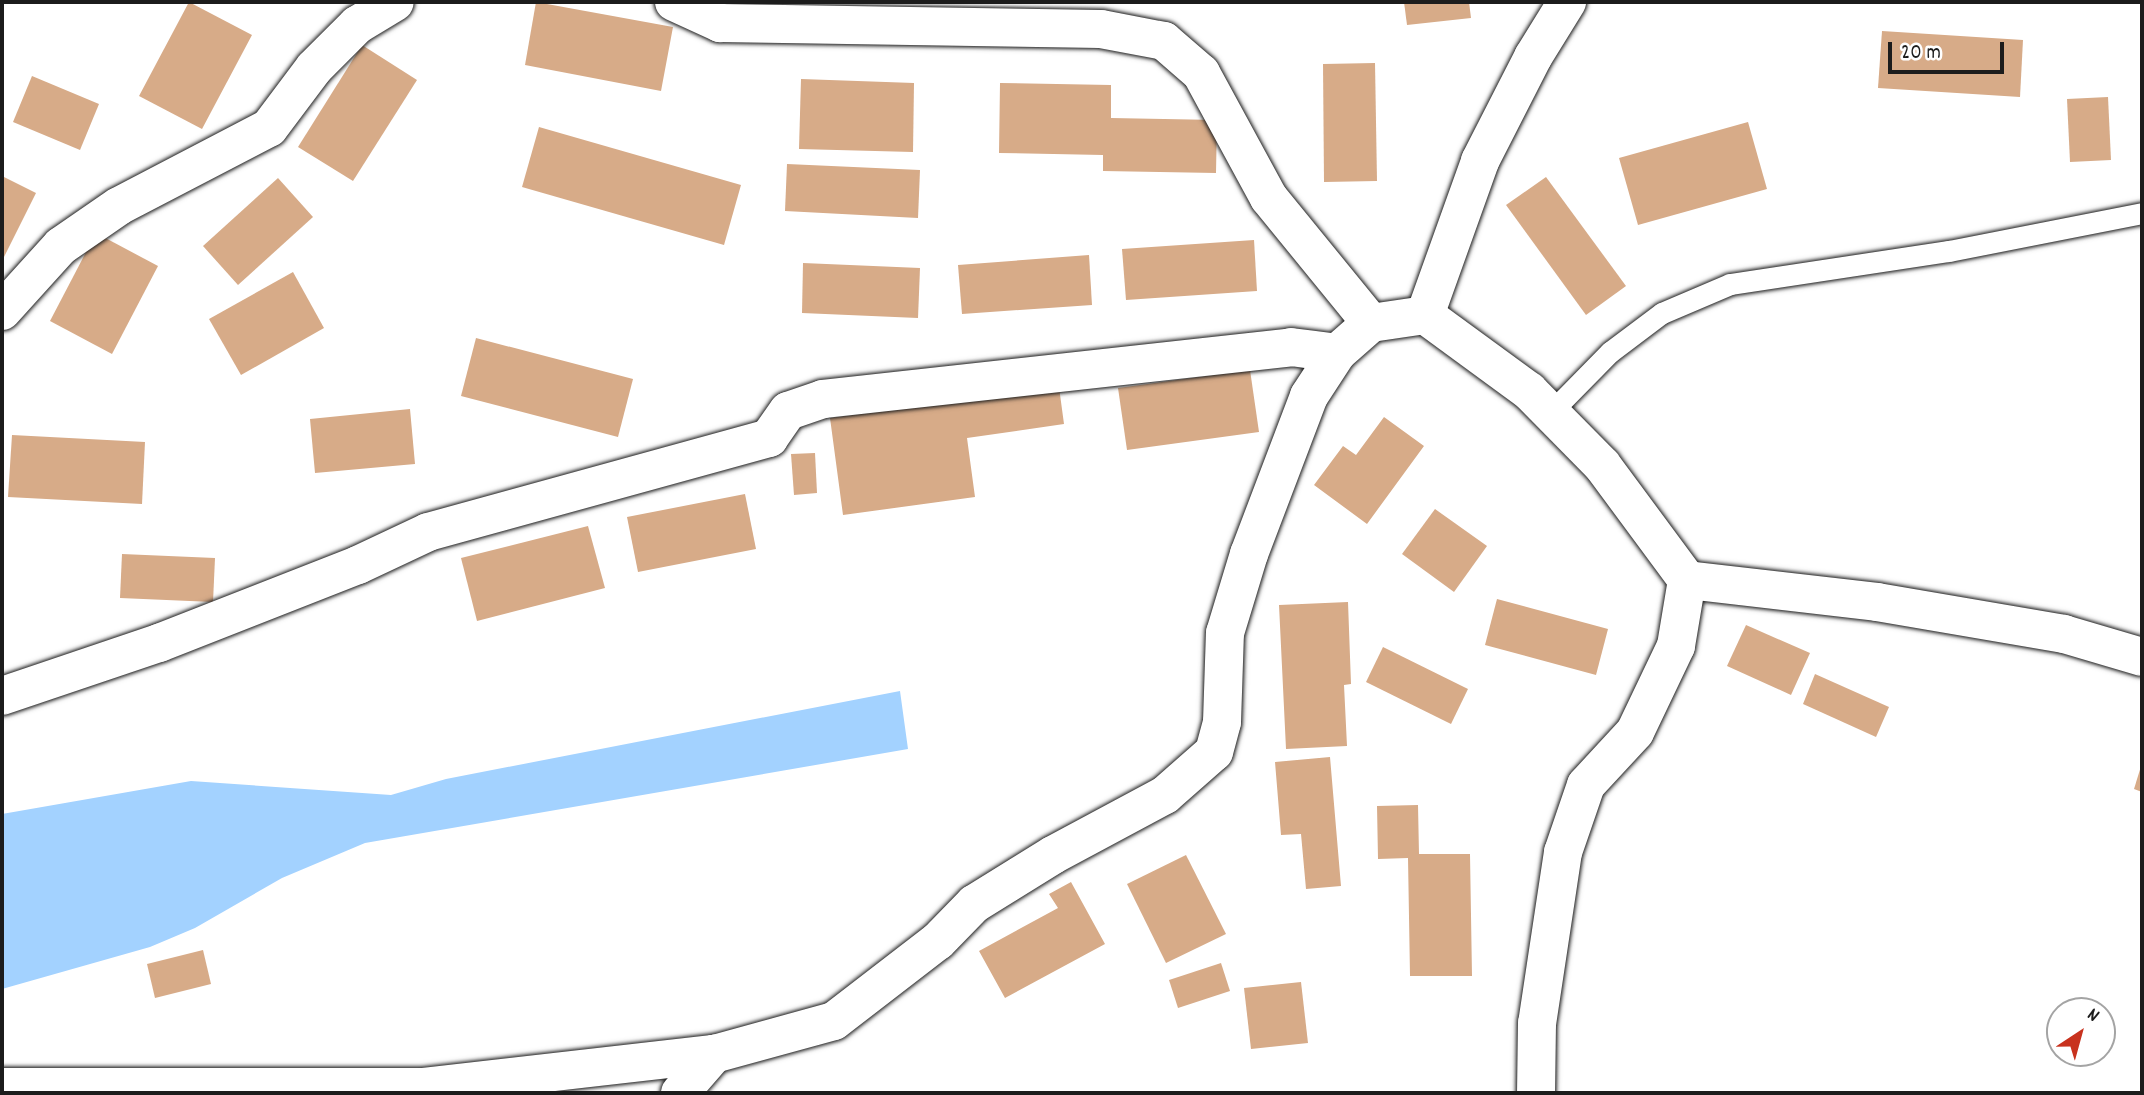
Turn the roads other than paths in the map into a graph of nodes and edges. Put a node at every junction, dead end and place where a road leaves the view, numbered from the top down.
1 (395, 2) edge
2 (674, 2) edge
3 (1567, 2) edge
4 (2142, 214) edge
5 (2, 311) edge
6 (1425, 315) junction
7 (1371, 323) junction
8 (1337, 353) junction
9 (1550, 413) junction
10 (1687, 580) junction
11 (2142, 657) edge
12 (2, 696) edge
13 (713, 1054) junction
14 (2, 1087) edge
15 (680, 1093) edge
16 (1536, 1093) edge

1 - 5 street
2 - 7 street
3 - 6 street
4 - 9 lane
6 - 7 street
6 - 9 street
7 - 8 street
8 - 12 street
8 - 13 street
9 - 10 street
10 - 11 street
10 - 16 street
13 - 14 street
13 - 15 street

